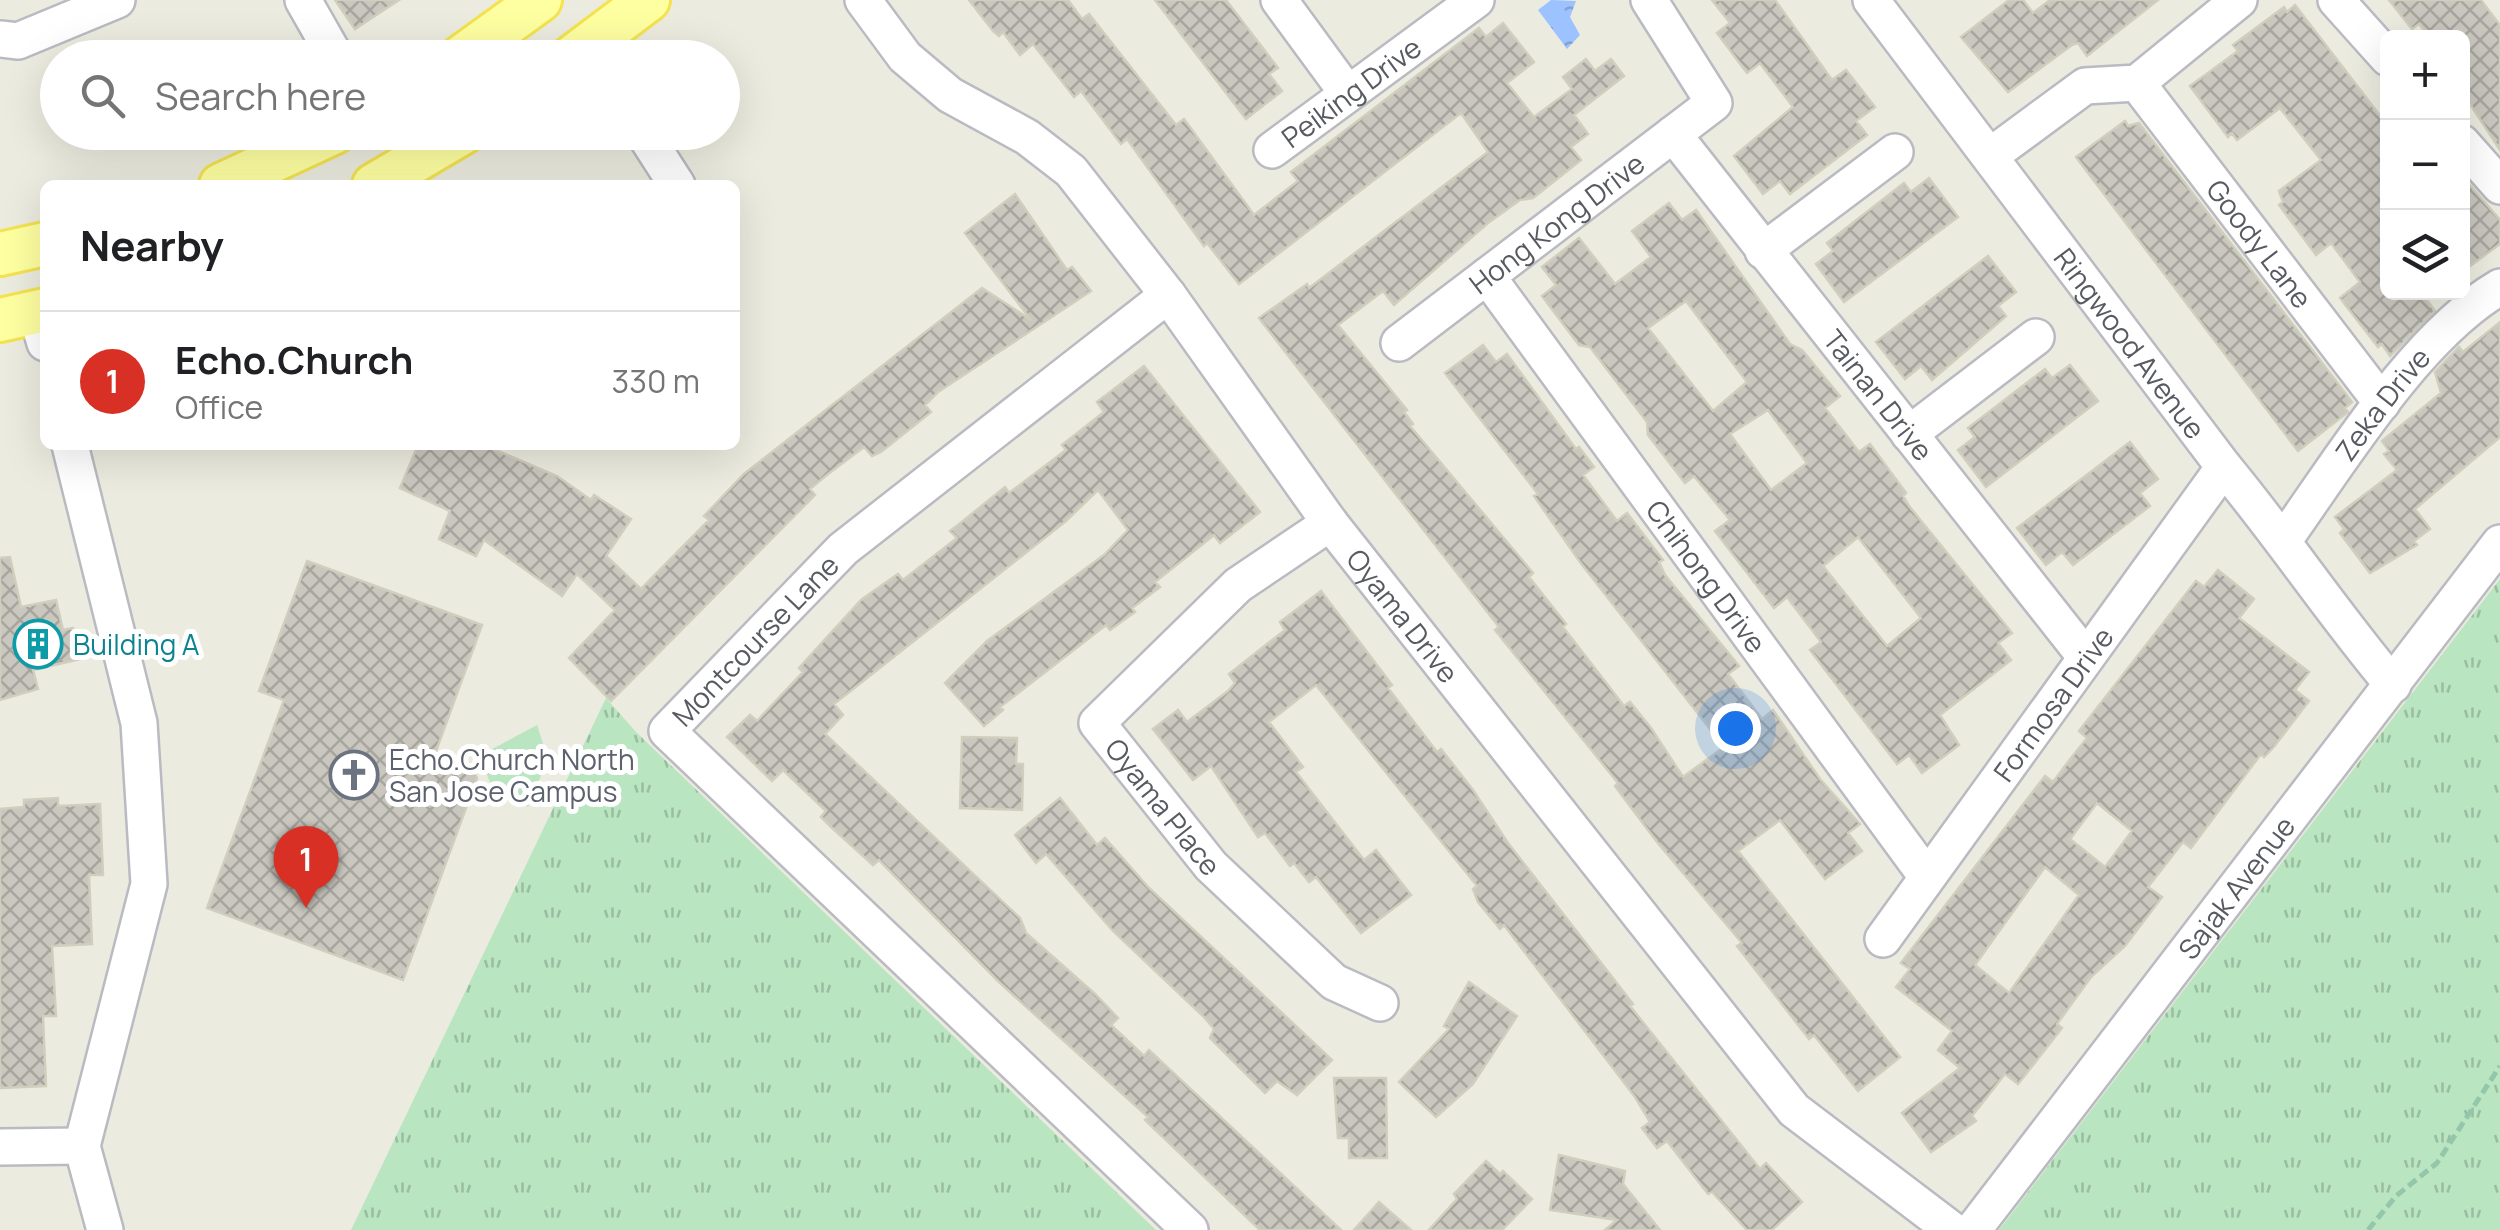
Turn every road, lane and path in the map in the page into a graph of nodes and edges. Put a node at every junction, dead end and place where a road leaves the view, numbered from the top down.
1 (117, 0) edge
2 (302, 0) edge
3 (540, 0) edge
4 (648, 0) edge
5 (863, 0) edge
6 (1278, 0) edge
7 (1476, 0) edge
8 (1649, 0) edge
9 (1870, 0) edge
10 (2239, 0) edge
11 (2336, 0) edge
12 (0, 39) edge
13 (325, 40) edge
14 (485, 40) edge
15 (599, 40) edge
16 (2380, 49) edge
17 (2137, 83) junction
18 (1348, 94) junction
19 (1673, 134) junction
20 (297, 150) edge
21 (433, 150) edge
22 (655, 150) edge
23 (1272, 150) dead end
24 (1896, 152) dead end
25 (2470, 153) edge
26 (1990, 156) junction
27 (232, 180) edge
28 (382, 180) edge
29 (674, 180) edge
30 (2500, 186) edge
31 (40, 245) edge
32 (1763, 252) junction
33 (0, 254) edge
34 (1487, 276) junction
35 (2500, 287) edge
36 (1168, 296) junction
37 (2036, 338) dead end
38 (1399, 343) dead end
39 (2382, 403) junction
40 (1909, 434) junction
41 (71, 450) edge
42 (2224, 467) junction
43 (1330, 523) junction
44 (2284, 540) junction
45 (2500, 543) edge
46 (2084, 655) junction
47 (2393, 684) junction
48 (1927, 877) junction
49 (1883, 939) dead end
50 (1380, 1003) dead end
51 (2500, 1066) edge
52 (82, 1146) junction
53 (0, 1147) edge
54 (105, 1230) edge
55 (1190, 1230) edge
56 (1952, 1230) edge
57 (1973, 1230) edge
58 (2368, 1230) edge

1 - 12 street
2 - 13 street
3 - 14 main road
4 - 15 main road
5 - 36 street, Oyama Drive
6 - 18 street
7 - 18 street, Peiking Drive
8 - 19 street, Hong Kong Drive
9 - 26 street, Ringwood Avenue
10 - 17 street
11 - 16 street
17 - 26 street
17 - 39 street, Goody Lane
18 - 23 street, Peiking Drive
19 - 32 street, Tainan Drive
19 - 34 street, Hong Kong Drive
20 - 27 main road
21 - 28 main road
22 - 29 street
24 - 32 street
25 - 30 street
26 - 42 street, Ringwood Avenue
31 - 33 main road
32 - 40 street, Tainan Drive
34 - 38 street, Hong Kong Drive
34 - 48 street, Chihong Drive
35 - 39 street, Zeka Drive
36 - 43 street, Oyama Drive
36 - 55 street, Montcourse Lane
37 - 40 street
39 - 44 street, Zeka Drive
40 - 46 street, Tainan Drive
41 - 52 street
42 - 44 street, Ringwood Avenue
42 - 46 street, Formosa Drive
43 - 50 street, Oyama Place
43 - 56 street, Oyama Drive
44 - 47 street, Ringwood Avenue
45 - 47 street, Sajak Avenue
46 - 48 street, Formosa Drive
47 - 57 street, Sajak Avenue
48 - 49 street, Formosa Drive
51 - 58 path
52 - 53 street
52 - 54 street

